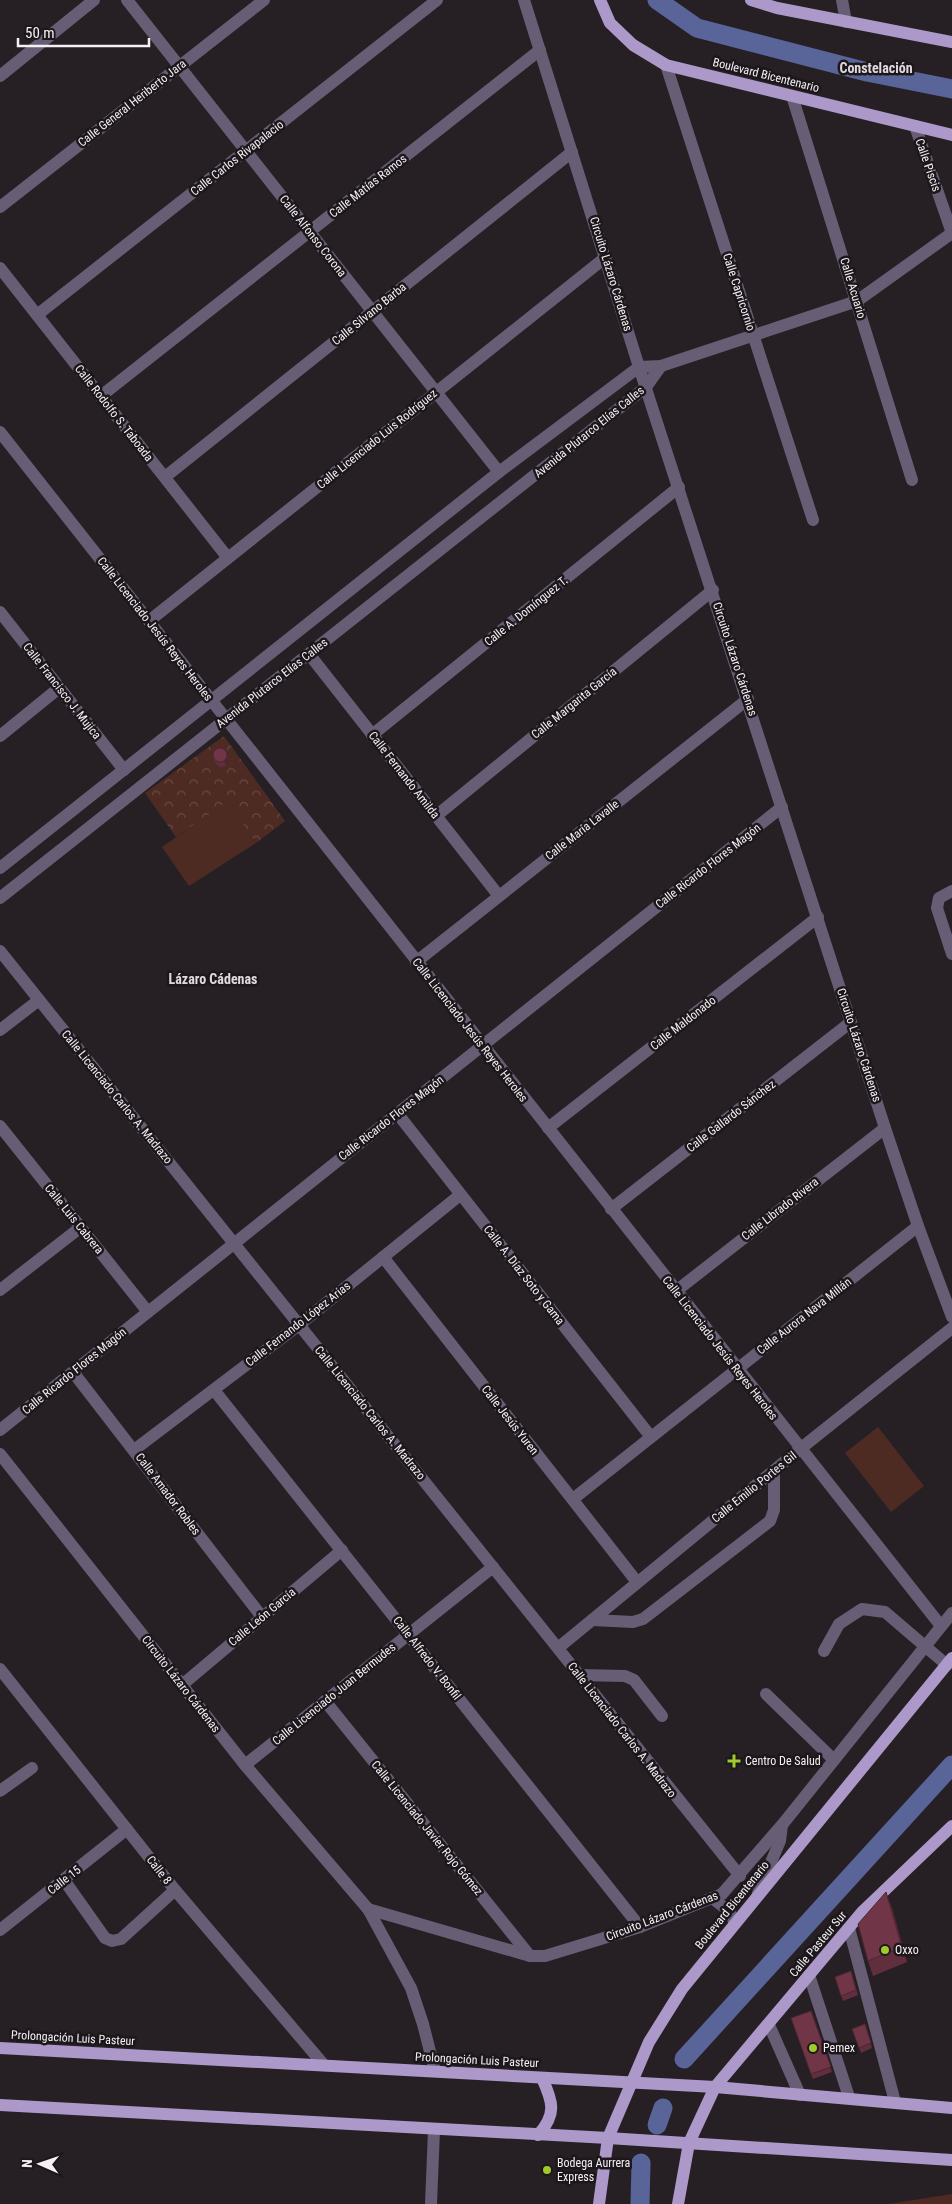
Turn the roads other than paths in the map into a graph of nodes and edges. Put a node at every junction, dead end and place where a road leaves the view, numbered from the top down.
1 (94, 0) edge
2 (127, 0) edge
3 (264, 0) edge
4 (437, 0) edge
5 (524, 0) edge
6 (600, 0) edge
7 (751, 0) edge
8 (842, 0) edge
9 (846, 22) junction
10 (952, 42) edge
11 (540, 50) junction
12 (666, 65) junction
13 (179, 66) junction
14 (0, 76) edge
15 (792, 96) junction
16 (915, 126) junction
17 (952, 135) edge
18 (246, 151) junction
19 (572, 152) junction
20 (0, 207) edge
21 (310, 232) junction
22 (952, 233) edge
23 (606, 257) junction
24 (0, 268) edge
25 (857, 301) junction
26 (372, 311) junction
27 (37, 315) junction
28 (753, 337) junction
29 (661, 366) junction
30 (639, 367) junction
31 (646, 387) junction
32 (436, 392) junction
33 (101, 396) junction
34 (0, 432) edge
35 (499, 472) junction
36 (165, 477) junction
37 (912, 480) dead end
38 (679, 487) junction
39 (813, 520) dead end
40 (228, 558) junction
41 (713, 590) junction
42 (0, 612) edge
43 (149, 622) junction
44 (309, 654) junction
45 (60, 688) junction
46 (748, 699) junction
47 (211, 700) junction
48 (226, 720) junction
49 (372, 735) junction
50 (0, 736) edge
51 (124, 770) junction
52 (782, 807) junction
53 (436, 816) junction
54 (0, 868) edge
55 (952, 891) edge
56 (499, 896) junction
57 (0, 898) edge
58 (818, 917) junction
59 (0, 951) edge
60 (952, 954) edge
61 (416, 962) junction
62 (39, 1000) junction
63 (851, 1022) junction
64 (0, 1030) edge
65 (482, 1045) junction
66 (397, 1113) junction
67 (0, 1126) edge
68 (548, 1128) junction
69 (885, 1128) junction
70 (460, 1195) junction
71 (612, 1210) junction
72 (918, 1226) junction
73 (80, 1227) junction
74 (234, 1243) junction
75 (383, 1258) junction
76 (0, 1290) edge
77 (676, 1291) junction
78 (148, 1312) junction
79 (952, 1317) edge
80 (299, 1325) junction
81 (952, 1328) edge
82 (737, 1369) junction
83 (73, 1372) junction
84 (214, 1390) junction
85 (0, 1430) edge
86 (651, 1437) junction
87 (800, 1449) junction
88 (134, 1450) junction
89 (0, 1454) edge
90 (774, 1470) junction
91 (572, 1499) junction
92 (342, 1550) junction
93 (493, 1567) junction
94 (638, 1582) junction
95 (952, 1613) edge
96 (262, 1617) junction
97 (592, 1620) junction
98 (941, 1626) junction
99 (408, 1634) junction
100 (926, 1646) junction
101 (558, 1648) junction
102 (824, 1650) dead end
103 (949, 1662) edge
104 (579, 1675) junction
105 (3, 1678) edge
106 (182, 1685) junction
107 (766, 1694) dead end
108 (325, 1701) junction
109 (662, 1716) dead end
110 (834, 1760) junction
111 (245, 1765) junction
112 (32, 1768) dead end
113 (0, 1791) edge
114 (782, 1826) junction
115 (952, 1826) edge
116 (127, 1830) junction
117 (740, 1876) junction
118 (64, 1880) junction
119 (175, 1890) junction
120 (712, 1898) junction
121 (755, 1899) junction
122 (368, 1910) junction
123 (735, 1923) junction
124 (640, 1927) junction
125 (849, 1928) junction
126 (0, 1930) edge
127 (530, 1956) junction
128 (809, 1975) junction
129 (769, 2025) junction
130 (0, 2048) edge
131 (324, 2064) junction
132 (435, 2071) junction
133 (542, 2078) junction
134 (632, 2082) junction
135 (715, 2087) junction
136 (800, 2095) junction
137 (849, 2097) junction
138 (895, 2102) junction
139 (0, 2104) edge
140 (952, 2108) edge
141 (434, 2130) junction
142 (538, 2134) junction
143 (608, 2138) junction
144 (689, 2143) junction
145 (952, 2160) edge
146 (431, 2204) edge
147 (599, 2204) edge
148 (678, 2204) edge

1 - 14 street
2 - 13 street, Calle Alfonso Corona
3 - 13 street, Calle General Heriberto Jara
4 - 18 street, Calle Carlos Rivapalacio
5 - 11 street, Circuito Lázaro Cárdenas
6 - 12 main road, Boulevard Bicentenario
7 - 9 main road
8 - 9 street
9 - 10 main road
11 - 19 street, Circuito Lázaro Cárdenas
11 - 21 street, Calle Matías Ramos
12 - 15 main road, Boulevard Bicentenario
12 - 28 street, Calle Capricornio
13 - 18 street, Calle Alfonso Corona
13 - 20 street, Calle General Heriberto Jara
15 - 16 main road, Boulevard Bicentenario
15 - 25 street, Calle Acuario
16 - 17 main road, Boulevard Bicentenario
16 - 22 street, Calle Piscis
18 - 21 street, Calle Alfonso Corona
18 - 27 street, Calle Carlos Rivapalacio
19 - 23 street, Circuito Lázaro Cárdenas
19 - 26 street, Calle Silvano Barba
21 - 26 street, Calle Alfonso Corona
21 - 33 street, Calle Matías Ramos
22 - 25 street
23 - 30 street, Circuito Lázaro Cárdenas
23 - 32 street, Calle Licenciado Luis Rodríguez
24 - 27 street, Calle Rodolfo S. Taboada
25 - 28 street
25 - 37 street, Calle Acuario
26 - 32 street, Calle Alfonso Corona
26 - 36 street, Calle Silvano Barba
27 - 33 street, Calle Rodolfo S. Taboada
28 - 29 street
28 - 39 street, Calle Capricornio
29 - 30 street, Avenida Plutarco Elías Calles
29 - 31 street, Avenida Plutarco Elías Calles
30 - 31 street, Circuito Lázaro Cárdenas
30 - 35 street, Avenida Plutarco Elías Calles
31 - 38 street, Circuito Lázaro Cárdenas
31 - 44 street, Avenida Plutarco Elías Calles
32 - 35 street, Calle Alfonso Corona
32 - 40 street, Calle Licenciado Luis Rodríguez
33 - 36 street, Calle Rodolfo S. Taboada
34 - 43 street, Calle Licenciado Jesús Reyes Heroles
35 - 47 street, Avenida Plutarco Elías Calles
36 - 40 street, Calle Rodolfo S. Taboada
38 - 41 street, Circuito Lázaro Cárdenas
38 - 49 street, Calle A. Domínguez T.
40 - 43 street, Calle Licenciado Luis Rodríguez
41 - 46 street, Circuito Lázaro Cárdenas
41 - 53 street, Calle Margarita García
42 - 45 street, Calle Francisco J. Mujica
43 - 47 street, Calle Licenciado Jesús Reyes Heroles
44 - 48 street, Avenida Plutarco Elías Calles
44 - 49 street, Calle Fernando Amilda
45 - 50 street
45 - 51 street, Calle Francisco J. Mujica
46 - 52 street, Circuito Lázaro Cárdenas
46 - 56 street, Calle María Lavalle
47 - 48 street, Calle Licenciado Jesús Reyes Heroles
47 - 51 street, Avenida Plutarco Elías Calles
48 - 57 street, Avenida Plutarco Elías Calles
48 - 61 street, Calle Licenciado Jesús Reyes Heroles
49 - 53 street, Calle Fernando Amilda
51 - 54 street, Avenida Plutarco Elías Calles
52 - 58 street, Circuito Lázaro Cárdenas
52 - 65 street, Calle Ricardo Flores Magón
53 - 56 street, Calle Fernando Amilda
55 - 60 street
56 - 61 street, Calle María Lavalle
58 - 63 street, Circuito Lázaro Cárdenas
58 - 68 street, Calle Maldonado
59 - 62 street, Calle Licenciado Carlos A. Madrazo
61 - 65 street, Calle Licenciado Jesús Reyes Heroles
62 - 64 street
62 - 74 street, Calle Licenciado Carlos A. Madrazo
63 - 69 street, Circuito Lázaro Cárdenas
63 - 71 street, Calle Gallardo Sánchez
65 - 66 street, Calle Ricardo Flores Magón
65 - 68 street, Calle Licenciado Jesús Reyes Heroles
66 - 70 street, Calle A. Díaz Soto y Gama
66 - 74 street, Calle Ricardo Flores Magón
67 - 73 street, Calle Luis Cabrera
68 - 71 street, Calle Licenciado Jesús Reyes Heroles
69 - 72 street, Circuito Lázaro Cárdenas
69 - 77 street, Calle Librado Rivera
70 - 75 street, Calle Fernando López Arias
70 - 86 street, Calle A. Díaz Soto y Gama
71 - 77 street, Calle Licenciado Jesús Reyes Heroles
72 - 79 street, Circuito Lázaro Cárdenas
72 - 82 street, Calle Aurora Nava Millán
73 - 76 street
73 - 78 street, Calle Luis Cabrera
74 - 78 street, Calle Ricardo Flores Magón
74 - 80 street, Calle Licenciado Carlos A. Madrazo
75 - 80 street, Calle Fernando López Arias
75 - 91 street, Calle Jesús Yuren
77 - 82 street, Calle Licenciado Jesús Reyes Heroles
78 - 83 street, Calle Ricardo Flores Magón
80 - 84 street, Calle Fernando López Arias
80 - 93 street, Calle Licenciado Carlos A. Madrazo
81 - 87 street, Calle Emilio Portes Gil
82 - 86 street, Calle Aurora Nava Millán
82 - 87 street, Calle Licenciado Jesús Reyes Heroles
83 - 85 street, Calle Ricardo Flores Magón
83 - 88 street, Calle Amador Robles
84 - 88 street, Calle Fernando López Arias
84 - 92 street, Calle Alfredo V. Bonfil
86 - 91 street, Calle Aurora Nava Millán
87 - 90 street, Calle Emilio Portes Gil
87 - 98 street, Calle Licenciado Jesús Reyes Heroles
88 - 96 street, Calle Amador Robles
89 - 106 street, Circuito Lázaro Cárdenas
90 - 94 street, Calle Emilio Portes Gil
90 - 97 street
91 - 94 street, Calle Jesús Yuren
92 - 96 street, Calle León García
92 - 99 street, Calle Alfredo V. Bonfil
93 - 99 street, Calle Licenciado Juan Bermudes
93 - 101 street, Calle Licenciado Carlos A. Madrazo
94 - 97 street, Calle Emilio Portes Gil
95 - 98 street, Circuito Lázaro Cárdenas
96 - 106 street, Calle León García
97 - 101 street, Calle Emilio Portes Gil
98 - 100 street, Circuito Lázaro Cárdenas
99 - 108 street, Calle Licenciado Juan Bermudes
99 - 124 street, Calle Alfredo V. Bonfil
100 - 102 street
100 - 103 street
100 - 110 street, Circuito Lázaro Cárdenas
101 - 104 street, Calle Licenciado Carlos A. Madrazo
103 - 121 main road, Boulevard Bicentenario
104 - 109 street
104 - 117 street, Calle Licenciado Carlos A. Madrazo
105 - 116 street, Calle 8
106 - 111 street, Circuito Lázaro Cárdenas
107 - 110 street
108 - 111 street, Calle Licenciado Juan Bermudes
108 - 127 street, Calle Licenciado Javier Rojo Gómez
110 - 114 street, Circuito Lázaro Cárdenas
111 - 122 street, Circuito Lázaro Cárdenas
112 - 113 street
114 - 117 street, Circuito Lázaro Cárdenas
114 - 121 street
115 - 125 main road, Calle Pasteur Sur
116 - 118 street, Calle 15
116 - 119 street, Calle 8
117 - 120 street, Circuito Lázaro Cárdenas
118 - 119 street
118 - 126 street, Calle 15
119 - 131 street, Calle 8
120 - 123 street
120 - 124 street, Circuito Lázaro Cárdenas
121 - 123 main road, Boulevard Bicentenario
122 - 127 street, Circuito Lázaro Cárdenas
122 - 132 street, Circuito Lázaro Cárdenas
123 - 134 main road, Boulevard Bicentenario
124 - 127 street, Circuito Lázaro Cárdenas
125 - 128 main road, Calle Pasteur Sur
125 - 138 street
128 - 129 main road, Calle Pasteur Sur
128 - 137 street
129 - 135 main road, Calle Pasteur Sur
129 - 136 street
130 - 131 main road, Prolongación Luis Pasteur
131 - 132 main road, Prolongación Luis Pasteur
132 - 133 main road, Prolongación Luis Pasteur
133 - 134 main road, Prolongación Luis Pasteur
133 - 142 main road
134 - 135 main road, Prolongación Luis Pasteur
134 - 143 main road, Boulevard Bicentenario
135 - 136 main road, Prolongación Luis Pasteur
135 - 144 main road, Calle Pasteur Sur
136 - 137 main road, Prolongación Luis Pasteur
137 - 138 main road, Prolongación Luis Pasteur
138 - 140 main road, Prolongación Luis Pasteur
139 - 141 main road
141 - 142 main road
141 - 146 street
142 - 143 main road
143 - 144 main road
143 - 147 main road, Boulevard Bicentenario
144 - 145 main road
144 - 148 main road, Calle Pasteur Sur

